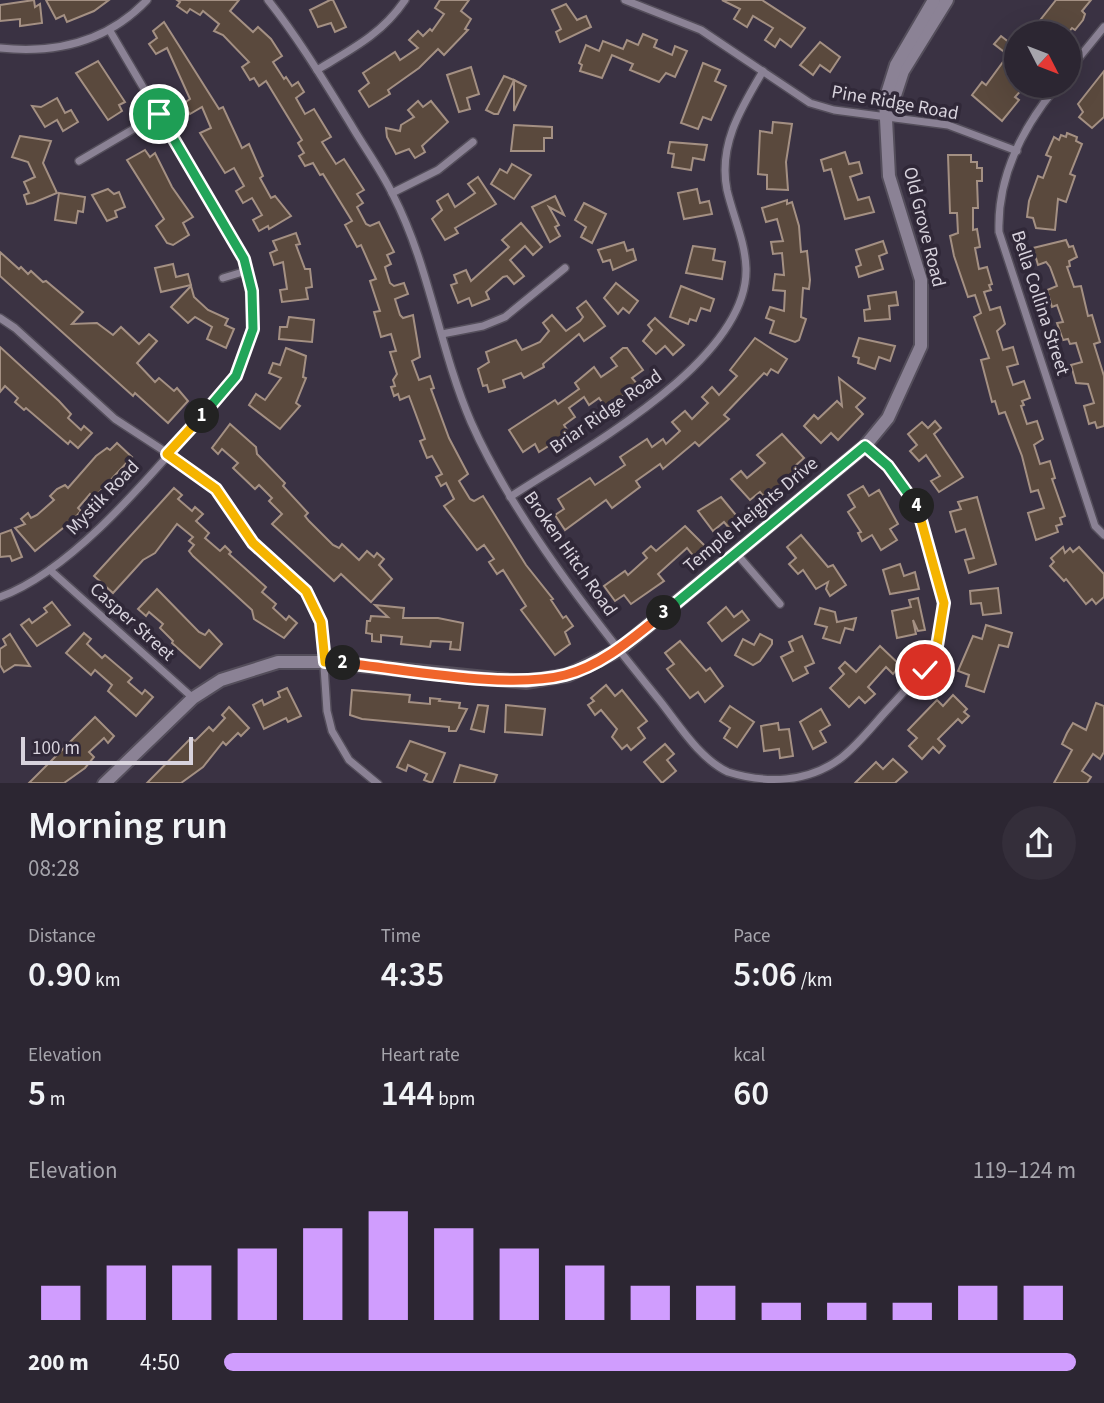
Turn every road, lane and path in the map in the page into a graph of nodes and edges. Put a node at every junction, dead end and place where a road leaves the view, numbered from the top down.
1 (147, 0) edge
2 (268, 0) edge
3 (405, 0) edge
4 (625, 0) edge
5 (934, 0) edge
6 (947, 0) edge
7 (1104, 27) edge
8 (110, 31) junction
9 (0, 48) edge
10 (1082, 54) edge
11 (317, 70) junction
12 (764, 71) junction
13 (1047, 98) edge
14 (159, 114) junction
15 (888, 118) junction
16 (473, 142) dead end
17 (1017, 151) junction
18 (79, 161) dead end
19 (392, 193) junction
20 (565, 268) dead end
21 (247, 271) junction
22 (223, 278) dead end
23 (0, 318) edge
24 (442, 334) junction
25 (921, 346) joint
26 (865, 446) junction
27 (167, 454) junction
28 (510, 497) junction
29 (1104, 536) edge
30 (736, 553) junction
31 (50, 570) junction
32 (0, 597) edge
33 (780, 604) dead end
34 (619, 650) junction
35 (325, 662) junction
36 (193, 698) junction
37 (104, 783) edge
38 (378, 783) edge

1 - 8 street
2 - 11 street, Broken Hitch Road
3 - 11 street
4 - 12 street, Pine Ridge Road
5 - 15 street, Old Grove Road
6 - 15 street, Old Grove Road
7 - 10 street
8 - 9 street
8 - 14 street, Mystik Road
11 - 19 street, Broken Hitch Road
12 - 15 street, Pine Ridge Road
12 - 28 street, Briar Ridge Road
13 - 17 street, Bella Collina Street
14 - 18 street
14 - 21 street, Mystik Road
15 - 17 street, Pine Ridge Road
15 - 25 street, Old Grove Road
16 - 19 street
17 - 29 street, Bella Collina Street
19 - 24 street, Broken Hitch Road
20 - 24 street
21 - 22 street
21 - 27 street, Mystik Road
23 - 27 street
24 - 28 street, Broken Hitch Road
25 - 26 street, Temple Heights Drive
26 - 30 street, Temple Heights Drive
26 - 34 street, Broken Hitch Road
27 - 31 street, Mystik Road
27 - 35 street
28 - 34 street, Broken Hitch Road
30 - 33 street
30 - 34 street, Temple Heights Drive
31 - 32 street, Mystik Road
31 - 36 street, Casper Street
34 - 35 street, Temple Heights Drive
35 - 36 street, Temple Heights Drive
35 - 38 street
36 - 37 street, Temple Heights Drive

